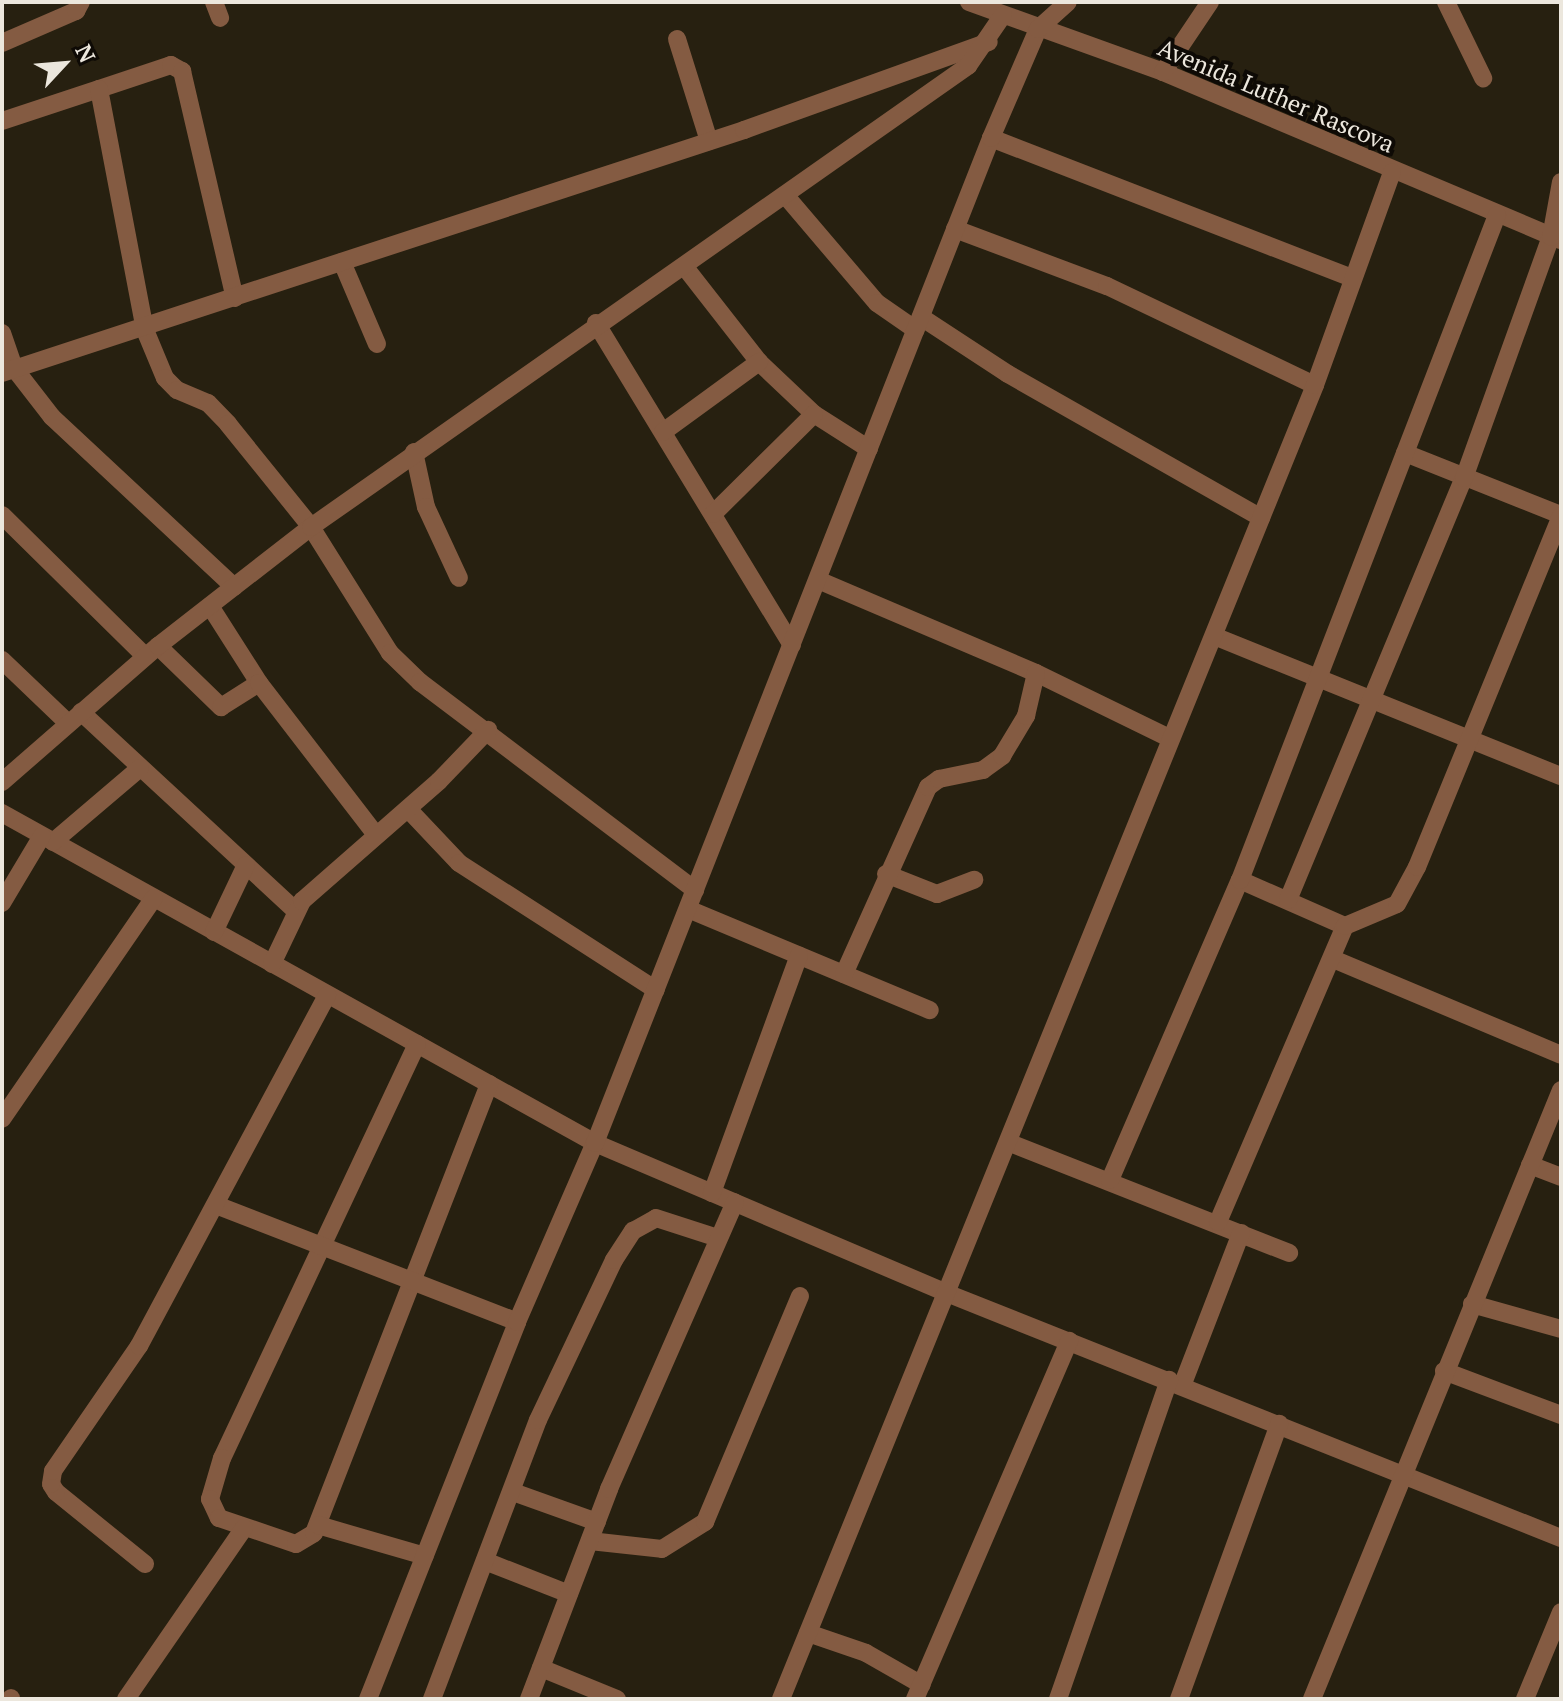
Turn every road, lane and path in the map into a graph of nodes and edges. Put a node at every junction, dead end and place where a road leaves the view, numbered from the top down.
1 (81, 2) edge
2 (969, 2) edge
3 (1068, 2) edge
4 (1210, 2) edge
5 (1446, 2) edge
6 (1003, 15) junction
7 (1038, 29) junction
8 (677, 39) dead end
9 (989, 42) junction
10 (2, 43) edge
11 (1163, 72) junction
12 (1483, 78) dead end
13 (99, 89) junction
14 (2, 121) edge
15 (991, 138) junction
16 (709, 141) junction
17 (1392, 172) junction
18 (1561, 182) edge
19 (785, 195) junction
20 (1497, 215) junction
21 (955, 229) junction
22 (1556, 239) edge
23 (342, 262) junction
24 (684, 266) junction
25 (1352, 278) junction
26 (235, 298) junction
27 (596, 323) junction
28 (918, 324) junction
29 (145, 330) junction
30 (2, 333) edge
31 (377, 344) dead end
32 (759, 362) junction
33 (8, 370) edge
34 (1315, 385) junction
35 (814, 414) junction
36 (663, 432) junction
37 (869, 449) junction
38 (414, 452) junction
39 (1405, 453) junction
40 (1464, 478) junction
41 (713, 514) junction
42 (2, 515) edge
43 (1561, 515) edge
44 (1261, 518) junction
45 (311, 527) junction
46 (459, 578) dead end
47 (818, 580) junction
48 (234, 587) junction
49 (210, 606) junction
50 (1214, 636) junction
51 (792, 645) junction
52 (151, 651) junction
53 (2, 660) edge
54 (1036, 673) junction
55 (1316, 679) junction
56 (259, 683) junction
57 (1371, 703) junction
58 (74, 718) junction
59 (488, 730) junction
60 (1169, 738) junction
61 (1471, 742) junction
62 (140, 768) junction
63 (1561, 776) edge
64 (2, 782) edge
65 (408, 809) junction
66 (2, 813) edge
67 (376, 835) junction
68 (48, 839) junction
69 (246, 865) junction
70 (886, 874) junction
71 (974, 880) dead end
72 (1240, 880) junction
73 (695, 890) junction
74 (154, 898) junction
75 (1288, 900) junction
76 (2, 903) edge
77 (688, 909) junction
78 (296, 911) junction
79 (1345, 926) junction
80 (214, 932) junction
81 (799, 955) junction
82 (1333, 959) junction
83 (272, 964) junction
84 (844, 974) junction
85 (656, 990) junction
86 (327, 995) junction
87 (930, 1010) dead end
88 (417, 1044) junction
89 (1561, 1055) edge
90 (489, 1084) junction
91 (1561, 1090) edge
92 (2, 1119) edge
93 (595, 1143) junction
94 (1010, 1143) junction
95 (1530, 1165) junction
96 (1561, 1177) edge
97 (1110, 1180) junction
98 (712, 1193) junction
99 (735, 1202) junction
100 (216, 1205) junction
101 (1218, 1222) junction
102 (1241, 1233) junction
103 (718, 1238) junction
104 (318, 1248) junction
105 (1289, 1253) dead end
106 (412, 1284) junction
107 (949, 1294) junction
108 (800, 1296) dead end
109 (1472, 1304) junction
110 (517, 1322) junction
111 (1561, 1329) edge
112 (1069, 1341) junction
113 (1444, 1371) junction
114 (1175, 1383) junction
115 (1561, 1415) edge
116 (1279, 1424) junction
117 (1402, 1473) junction
118 (513, 1492) junction
119 (597, 1522) junction
120 (318, 1525) junction
121 (244, 1528) junction
122 (1561, 1538) edge
123 (590, 1541) junction
124 (425, 1556) junction
125 (485, 1561) junction
126 (145, 1564) dead end
127 (569, 1594) junction
128 (1561, 1612) edge
129 (808, 1633) junction
130 (541, 1668) junction
131 (918, 1692) edge
132 (126, 1699) edge
133 (368, 1699) edge
134 (434, 1699) edge
135 (529, 1699) edge
136 (617, 1699) edge
137 (781, 1699) edge
138 (1058, 1699) edge
139 (1179, 1699) edge
140 (1312, 1699) edge
141 (1525, 1699) edge

1 - 10 street
2 - 6 street, Avenida Luther Rascova
3 - 7 street
4 - 11 street
5 - 12 street
6 - 7 street, Avenida Luther Rascova
6 - 9 street
7 - 11 street, Avenida Luther Rascova
7 - 15 street
8 - 16 street
9 - 16 street
9 - 19 street
11 - 17 street, Avenida Luther Rascova
13 - 14 street
13 - 26 street
13 - 29 street
15 - 21 street
15 - 25 street
16 - 23 street
17 - 20 street, Avenida Luther Rascova
17 - 25 street
18 - 22 street
19 - 24 street
19 - 28 street
20 - 22 street, Avenida Luther Rascova
20 - 39 street
21 - 28 street
21 - 34 street
22 - 40 street
23 - 26 street
23 - 31 street
24 - 27 street
24 - 32 street
25 - 34 street
26 - 29 street
27 - 36 street
27 - 38 street
28 - 37 street
28 - 44 street
29 - 33 street
29 - 45 street
30 - 33 street
32 - 35 street
32 - 36 street
33 - 48 street
34 - 44 street
35 - 37 street
35 - 41 street
36 - 41 street
37 - 47 street
38 - 45 street
38 - 46 street
39 - 40 street
39 - 55 street
40 - 43 street
40 - 57 street
41 - 51 street
42 - 52 street
43 - 61 street
44 - 50 street
45 - 48 street
45 - 59 street
47 - 51 street
47 - 54 street
48 - 49 street
49 - 52 street
49 - 56 street
50 - 55 street
50 - 60 street
51 - 73 street
52 - 56 street
52 - 58 street
53 - 58 street
54 - 60 street
54 - 70 street
55 - 57 street
55 - 72 street
56 - 67 street
57 - 61 street
57 - 75 street
58 - 62 street
58 - 64 street
59 - 65 street
59 - 73 street
60 - 94 street
61 - 63 street
61 - 79 street
62 - 68 street
62 - 69 street
65 - 67 street
65 - 85 street
66 - 68 street
67 - 78 street
68 - 74 street
68 - 76 street
69 - 78 street
69 - 80 street
70 - 71 street
70 - 84 street
72 - 75 street
72 - 97 street
73 - 77 street
74 - 80 street
74 - 92 street
75 - 79 street
77 - 81 street
77 - 85 street
78 - 83 street
79 - 82 street
80 - 83 street
81 - 84 street
81 - 98 street
82 - 89 street
82 - 101 street
83 - 86 street
84 - 87 street
85 - 93 street
86 - 88 street
86 - 100 street
88 - 90 street
88 - 104 street
90 - 93 street
90 - 106 street
91 - 95 street
93 - 98 street
93 - 110 street
94 - 97 street
94 - 107 street
95 - 96 street
95 - 109 street
97 - 101 street
98 - 99 street
99 - 103 street
99 - 107 street
100 - 104 street
100 - 126 street
101 - 102 street
102 - 105 street
102 - 114 street
103 - 118 street
103 - 119 street
104 - 106 street
104 - 121 street
106 - 110 street
106 - 120 street
107 - 112 street
107 - 129 street
108 - 123 street
109 - 111 street
109 - 113 street
110 - 124 street
112 - 114 street
112 - 131 street
113 - 115 street
113 - 117 street
114 - 116 street
114 - 138 street
116 - 117 street
116 - 139 street
117 - 122 street
117 - 140 street
118 - 119 street
118 - 125 street
119 - 123 street
120 - 121 street
120 - 124 street
121 - 132 street
123 - 127 street
124 - 133 street
125 - 127 street
125 - 134 street
127 - 130 street
128 - 141 street
129 - 131 street
129 - 137 street
130 - 135 street
130 - 136 street

